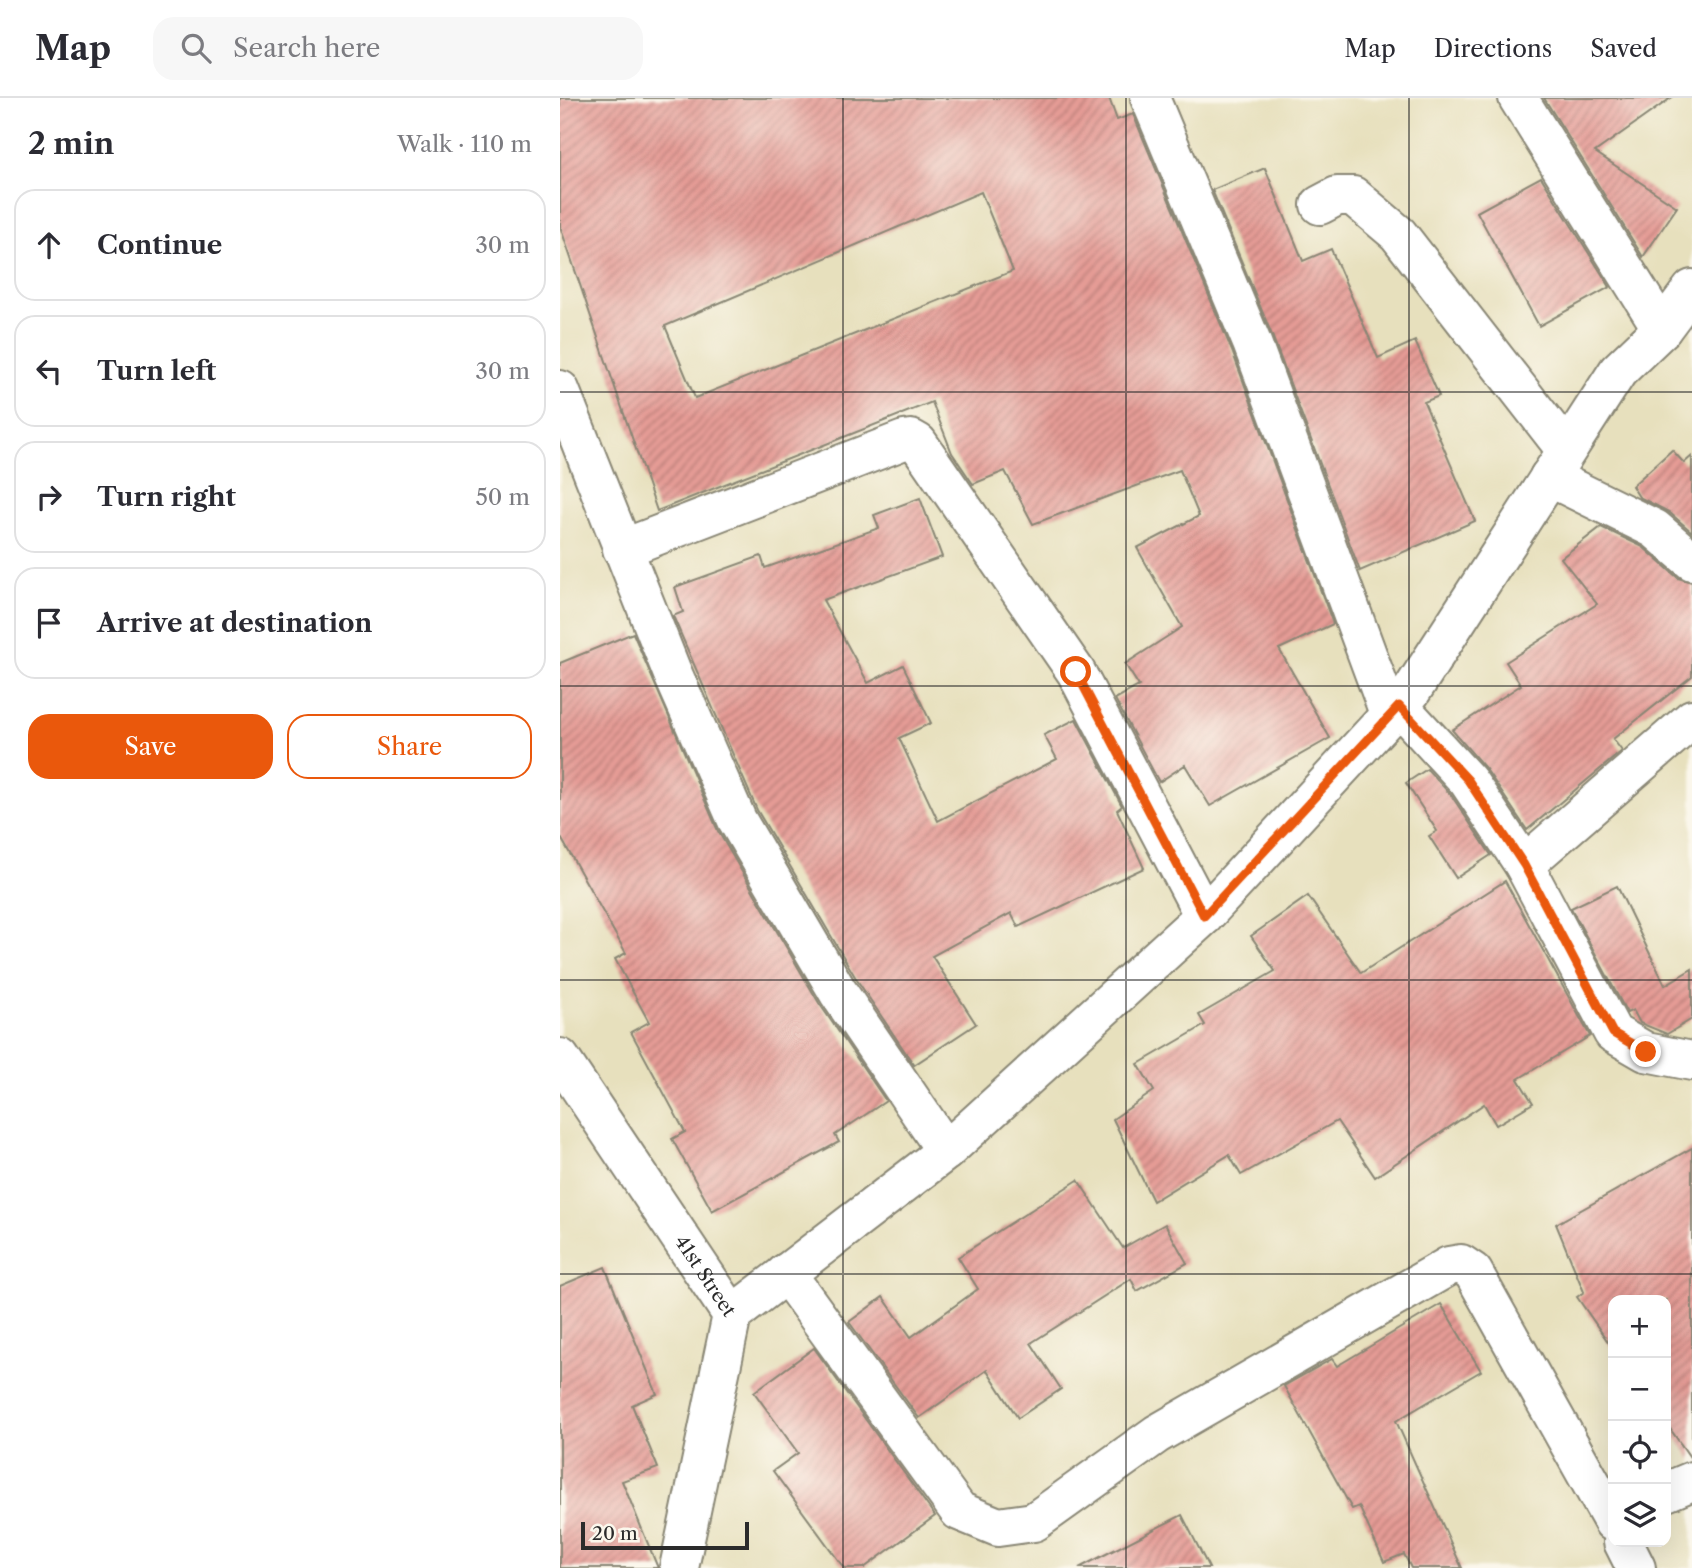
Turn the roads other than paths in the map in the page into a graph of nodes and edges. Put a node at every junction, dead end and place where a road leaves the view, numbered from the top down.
1 (1150, 98) edge
2 (1518, 98) edge
3 (1320, 205) dead end
4 (1692, 289) edge
5 (1662, 329) junction
6 (560, 390) edge
7 (1558, 464) junction
8 (622, 549) junction
9 (1692, 561) edge
10 (1395, 711) junction
11 (1692, 719) edge
12 (1524, 865) junction
13 (1204, 916) junction
14 (560, 1058) edge
15 (1692, 1061) edge
16 (946, 1151) junction
17 (786, 1273) junction
18 (732, 1315) junction
19 (1692, 1481) edge
20 (1671, 1490) edge
21 (1608, 1510) edge
22 (1626, 1547) edge
23 (679, 1568) edge
24 (1636, 1568) edge

1 - 10 street
2 - 5 street
3 - 7 street
4 - 5 street
5 - 7 street
6 - 8 street
7 - 9 street
7 - 10 street
8 - 13 street
8 - 16 street
10 - 12 street
10 - 13 street
11 - 12 street
12 - 15 street
13 - 16 street
14 - 18 street, 41st Street
16 - 17 street
17 - 18 street
17 - 21 street
18 - 23 street, 41st Street
19 - 20 street
22 - 24 street

